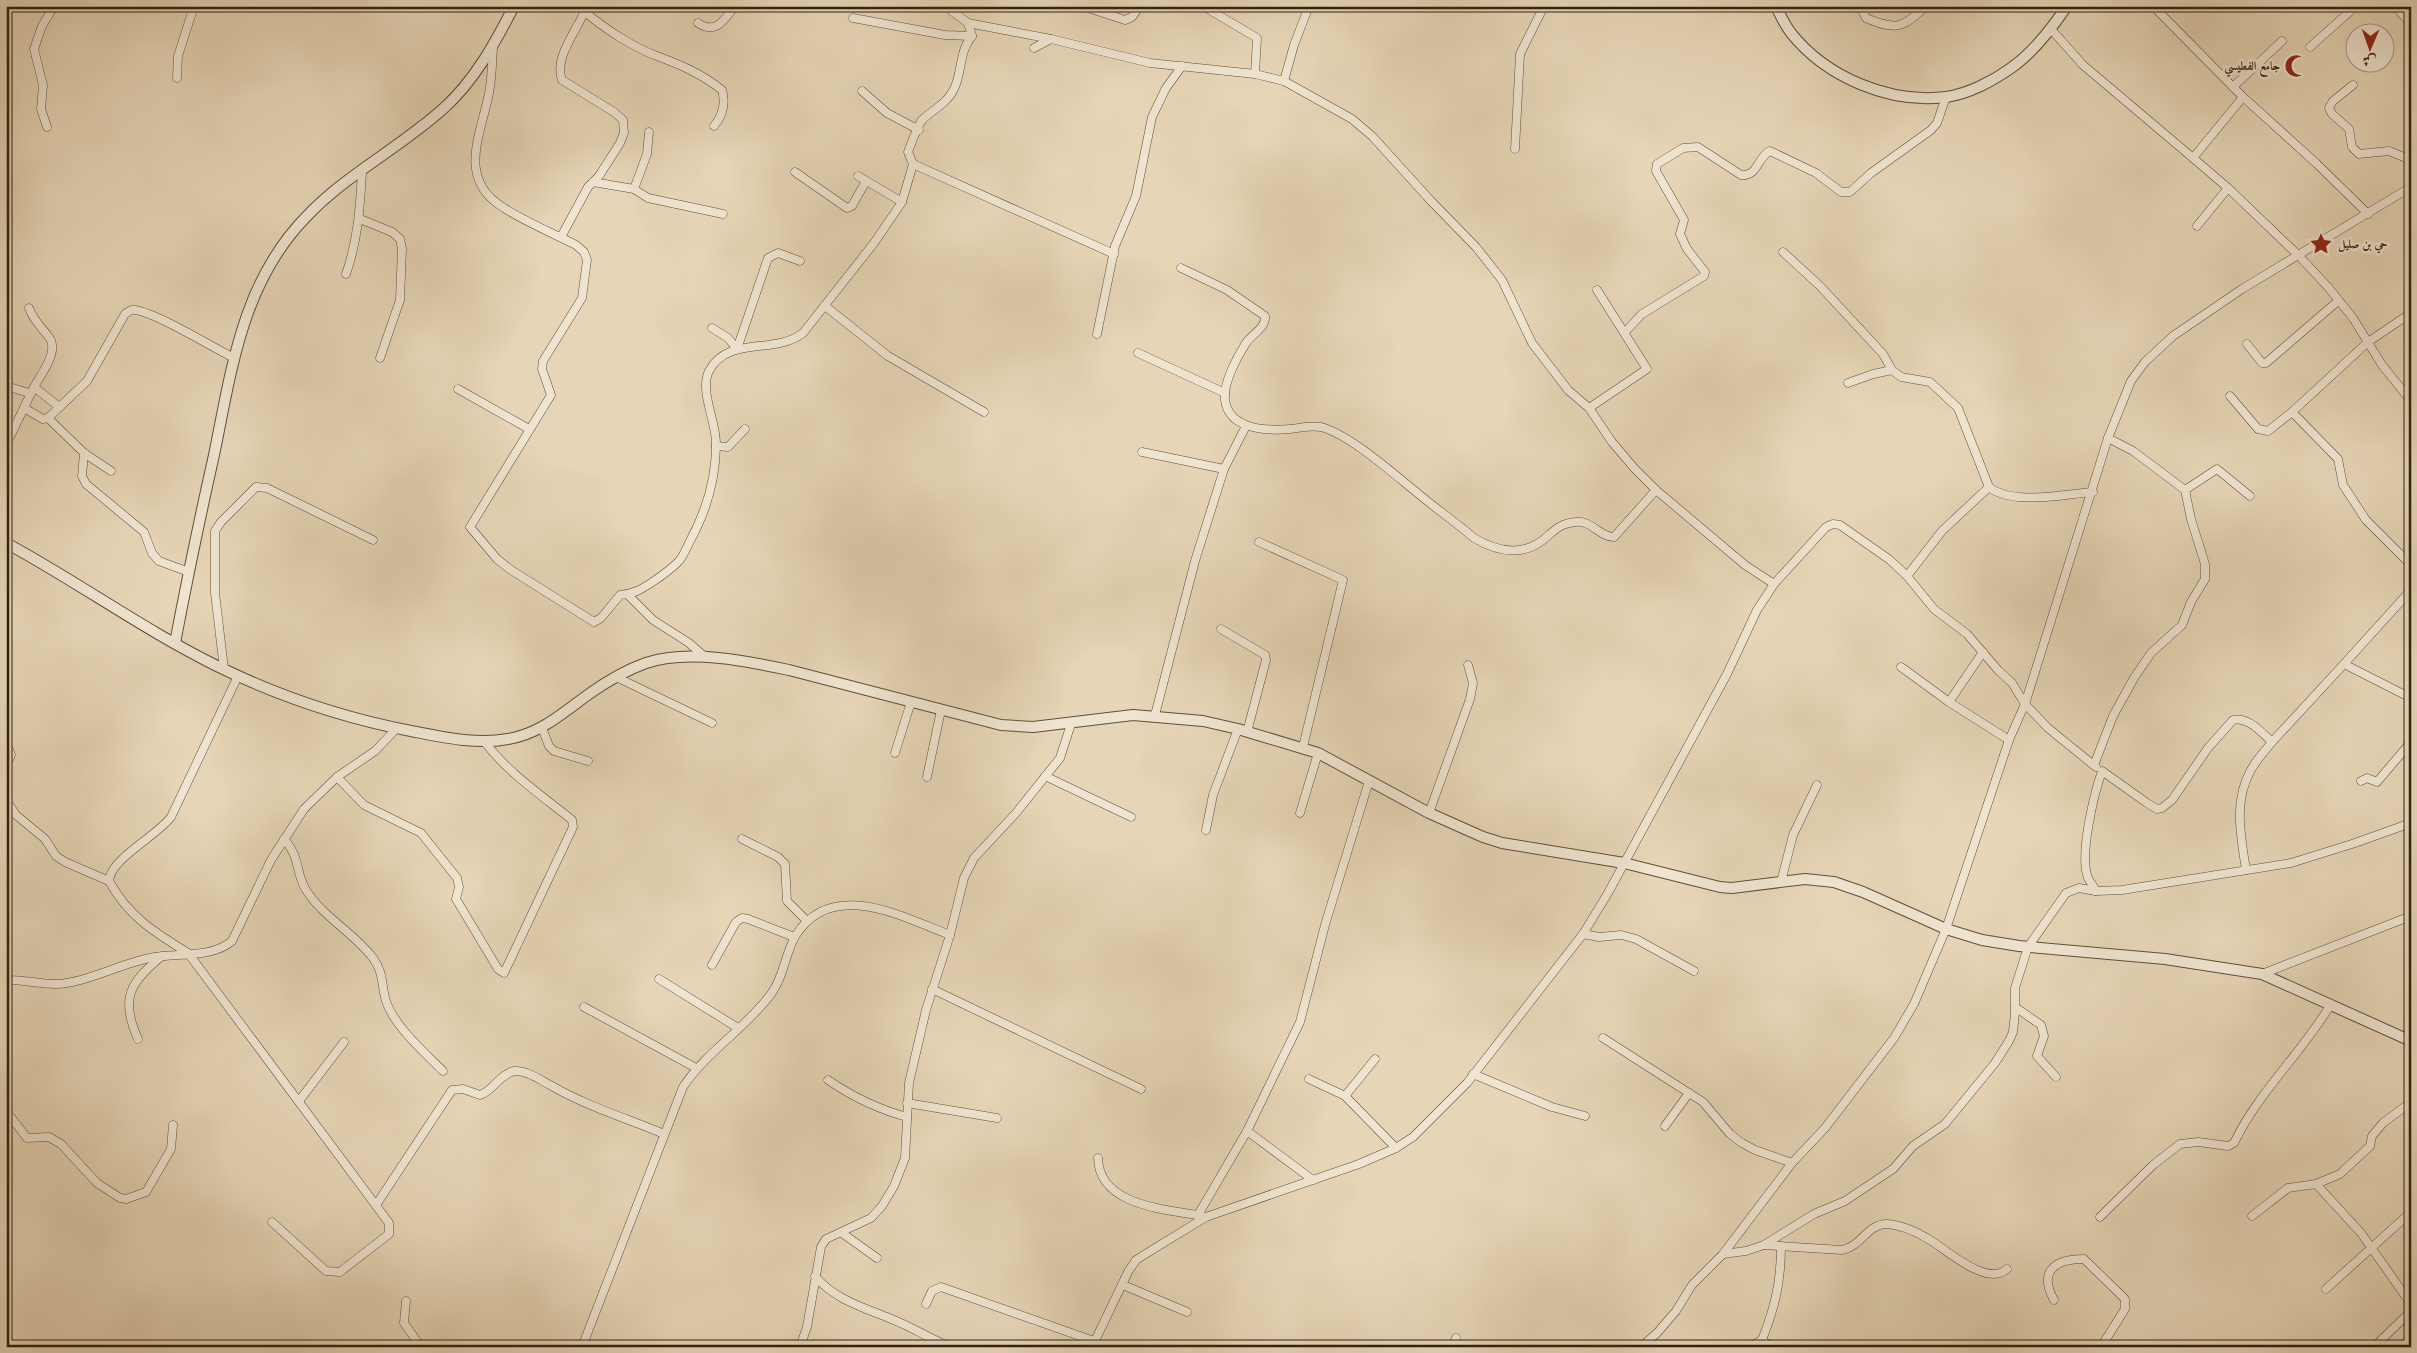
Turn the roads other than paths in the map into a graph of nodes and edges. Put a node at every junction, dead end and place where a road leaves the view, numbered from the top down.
1 (54, 6) edge
2 (194, 6) edge
3 (514, 6) edge
4 (735, 6) edge
5 (945, 6) edge
6 (1082, 6) edge
7 (1140, 6) edge
8 (1203, 6) edge
9 (1309, 6) edge
10 (1544, 6) edge
11 (1776, 6) edge
12 (1860, 6) edge
13 (1926, 6) edge
14 (2067, 6) edge
15 (2153, 6) edge
16 (2356, 6) edge
17 (2395, 6) edge
18 (586, 9) edge
19 (853, 18) dead end
20 (698, 23) dead end
21 (968, 23) junction
22 (2411, 24) edge
23 (2050, 28) junction
24 (972, 36) junction
25 (1051, 39) junction
26 (2282, 41) dead end
27 (492, 47) junction
28 (2310, 47) dead end
29 (1034, 48) dead end
30 (1182, 66) junction
31 (1255, 74) junction
32 (176, 78) dead end
33 (1284, 81) junction
34 (2353, 85) dead end
35 (2233, 87) junction
36 (862, 91) dead end
37 (1946, 97) junction
38 (2243, 97) junction
39 (714, 126) dead end
40 (47, 127) dead end
41 (919, 130) junction
42 (649, 132) dead end
43 (1515, 149) dead end
44 (2193, 158) junction
45 (2411, 160) edge
46 (913, 164) junction
47 (362, 172) junction
48 (795, 172) dead end
49 (858, 176) dead end
50 (866, 181) junction
51 (593, 182) junction
52 (2411, 187) edge
53 (2228, 188) junction
54 (634, 189) junction
55 (902, 202) junction
56 (723, 214) dead end
57 (2368, 214) junction
58 (360, 219) junction
59 (2197, 226) dead end
60 (561, 238) junction
61 (1783, 252) dead end
62 (1114, 254) junction
63 (2298, 256) junction
64 (800, 261) dead end
65 (1182, 268) dead end
66 (346, 274) dead end
67 (1597, 290) dead end
68 (2338, 301) junction
69 (825, 306) junction
70 (29, 308) dead end
71 (2411, 313) edge
72 (712, 328) dead end
73 (1625, 332) junction
74 (1097, 334) dead end
75 (2368, 342) junction
76 (2247, 344) dead end
77 (737, 349) junction
78 (1138, 353) dead end
79 (234, 358) junction
80 (380, 358) dead end
81 (1892, 370) junction
82 (1848, 383) dead end
83 (6, 386) edge
84 (458, 389) dead end
85 (31, 390) junction
86 (1225, 393) junction
87 (2230, 396) dead end
88 (2411, 401) edge
89 (58, 406) junction
90 (24, 408) junction
91 (1589, 408) junction
92 (984, 412) dead end
93 (2292, 412) junction
94 (48, 418) junction
95 (1246, 426) junction
96 (529, 429) junction
97 (745, 429) dead end
98 (2108, 438) junction
99 (6, 445) edge
100 (716, 446) junction
101 (84, 452) junction
102 (1142, 452) dead end
103 (1224, 469) junction
104 (111, 471) dead end
105 (1989, 488) junction
106 (1656, 490) junction
107 (2185, 490) junction
108 (2093, 492) junction
109 (2250, 496) dead end
110 (373, 540) dead end
111 (1259, 542) dead end
112 (6, 544) edge
113 (2411, 565) edge
114 (189, 572) junction
115 (1907, 576) junction
116 (1774, 584) junction
117 (2411, 590) edge
118 (628, 596) junction
119 (1221, 629) dead end
120 (175, 643) junction
121 (1983, 652) junction
122 (705, 657) junction
123 (2344, 664) junction
124 (1468, 666) dead end
125 (1901, 667) dead end
126 (224, 669) junction
127 (238, 676) junction
128 (616, 677) junction
129 (2411, 698) edge
130 (911, 702) junction
131 (1949, 702) junction
132 (2025, 704) junction
133 (941, 710) junction
134 (1155, 715) junction
135 (712, 723) dead end
136 (1071, 724) junction
137 (397, 728) junction
138 (542, 728) junction
139 (1242, 730) junction
140 (2010, 740) junction
141 (6, 741) edge
142 (484, 741) junction
143 (2272, 742) junction
144 (2411, 742) edge
145 (1304, 747) junction
146 (1318, 752) junction
147 (895, 753) dead end
148 (588, 761) dead end
149 (2094, 765) junction
150 (6, 767) edge
151 (2102, 771) junction
152 (927, 776) dead end
153 (1045, 776) junction
154 (337, 777) junction
155 (1369, 781) junction
156 (2361, 781) dead end
157 (1817, 784) dead end
158 (6, 800) edge
159 (1300, 813) dead end
160 (1428, 813) junction
161 (1131, 817) dead end
162 (2411, 822) edge
163 (1206, 830) dead end
164 (284, 839) junction
165 (742, 839) dead end
166 (1624, 863) junction
167 (2246, 870) junction
168 (109, 881) junction
169 (1781, 882) junction
170 (2096, 891) junction
171 (2411, 916) edge
172 (806, 920) junction
173 (1946, 928) junction
174 (1583, 934) junction
175 (950, 935) junction
176 (794, 937) junction
177 (2028, 947) junction
178 (188, 953) junction
179 (162, 956) junction
180 (712, 965) dead end
181 (1694, 971) dead end
182 (2262, 974) junction
183 (659, 979) dead end
184 (6, 980) edge
185 (932, 989) junction
186 (2331, 1004) junction
187 (584, 1007) dead end
188 (2014, 1007) junction
189 (738, 1028) junction
190 (1603, 1038) dead end
191 (138, 1039) dead end
192 (2411, 1041) edge
193 (344, 1042) dead end
194 (1375, 1058) dead end
195 (696, 1068) junction
196 (444, 1071) dead end
197 (1473, 1074) junction
198 (2056, 1077) dead end
199 (1309, 1079) dead end
200 (828, 1080) dead end
201 (1141, 1089) dead end
202 (1688, 1093) junction
203 (1345, 1096) junction
204 (299, 1101) junction
205 (2411, 1102) edge
206 (907, 1103) junction
207 (6, 1111) edge
208 (1585, 1116) dead end
209 (906, 1117) junction
210 (997, 1118) dead end
211 (173, 1125) dead end
212 (1666, 1126) dead end
213 (1247, 1131) junction
214 (664, 1134) junction
215 (1396, 1148) junction
216 (1098, 1158) dead end
217 (1792, 1163) junction
218 (1314, 1180) junction
219 (2316, 1184) junction
220 (376, 1205) junction
221 (2411, 1212) edge
222 (1202, 1216) junction
223 (2252, 1216) dead end
224 (2100, 1218) dead end
225 (272, 1222) dead end
226 (842, 1233) junction
227 (1764, 1245) junction
228 (1781, 1246) junction
229 (2372, 1248) junction
230 (1723, 1254) junction
231 (877, 1258) dead end
232 (2007, 1269) dead end
233 (815, 1276) junction
234 (1123, 1285) junction
235 (2326, 1289) dead end
236 (2054, 1300) dead end
237 (406, 1302) dead end
238 (926, 1304) dead end
239 (2411, 1304) edge
240 (2411, 1311) edge
241 (1187, 1312) dead end
242 (1456, 1338) dead end
243 (1762, 1340) junction
244 (1093, 1344) edge
245 (421, 1347) edge
246 (582, 1347) edge
247 (800, 1347) edge
248 (950, 1347) edge
249 (1452, 1347) edge
250 (1641, 1347) edge
251 (1750, 1347) edge
252 (1772, 1347) edge
253 (2101, 1347) edge
254 (2374, 1347) edge

1 - 40 street
2 - 32 street
3 - 27 street
4 - 20 street
5 - 21 street
6 - 7 street
8 - 31 street
9 - 33 street
10 - 43 street
11 - 37 street
12 - 13 street
14 - 23 street
15 - 35 street
16 - 28 street
17 - 22 street
18 - 39 street
18 - 51 street
19 - 24 street
21 - 24 street
21 - 25 street
23 - 37 street
23 - 44 street
24 - 41 street
25 - 29 street
25 - 30 street
26 - 35 street
27 - 47 street
27 - 60 street
30 - 31 street
30 - 62 street
31 - 33 street
33 - 91 street
34 - 45 street
35 - 38 street
36 - 41 street
37 - 73 street
38 - 44 street
38 - 57 street
41 - 46 street
42 - 54 street
44 - 53 street
46 - 55 street
46 - 62 street
47 - 58 street
47 - 79 street
48 - 50 street
49 - 50 street
50 - 55 street
51 - 54 street
51 - 60 street
52 - 57 street
53 - 59 street
53 - 63 street
54 - 56 street
55 - 69 street
57 - 63 street
58 - 66 street
58 - 80 street
60 - 96 street
61 - 81 street
62 - 74 street
63 - 68 street
63 - 98 street
64 - 77 street
65 - 86 street
67 - 73 street
68 - 75 street
68 - 76 street
69 - 77 street
69 - 92 street
70 - 85 street
71 - 75 street
72 - 77 street
73 - 91 street
75 - 88 street
75 - 93 street
77 - 100 street
78 - 86 street
79 - 89 street
79 - 114 street
81 - 82 street
81 - 105 street
83 - 85 street
84 - 96 street
85 - 89 street
85 - 90 street
86 - 95 street
87 - 93 street
89 - 94 street
90 - 94 street
90 - 99 street
91 - 106 street
93 - 113 street
94 - 101 street
95 - 103 street
95 - 106 street
96 - 118 street
97 - 100 street
98 - 107 street
98 - 108 street
100 - 118 street
101 - 104 street
101 - 114 street
102 - 103 street
103 - 134 street
105 - 108 street
105 - 115 street
106 - 116 street
107 - 109 street
107 - 149 street
108 - 132 street
110 - 126 street
111 - 145 street
112 - 120 street
114 - 120 street
115 - 116 street
115 - 121 street
116 - 166 street
117 - 123 street
118 - 122 street
119 - 139 street
120 - 126 street
121 - 131 street
121 - 132 street
122 - 128 street
122 - 130 street
123 - 129 street
123 - 143 street
124 - 160 street
125 - 131 street
126 - 127 street
127 - 137 street
127 - 168 street
128 - 135 street
128 - 138 street
130 - 133 street
130 - 147 street
131 - 140 street
132 - 140 street
132 - 149 street
133 - 136 street
133 - 152 street
134 - 136 street
134 - 139 street
136 - 153 street
137 - 142 street
137 - 154 street
138 - 142 street
138 - 148 street
139 - 145 street
139 - 163 street
140 - 173 street
141 - 150 street
142 - 154 street
143 - 151 street
143 - 167 street
144 - 156 street
145 - 146 street
146 - 155 street
146 - 159 street
149 - 151 street
151 - 170 street
153 - 161 street
153 - 175 street
154 - 164 street
155 - 160 street
155 - 213 street
157 - 169 street
158 - 168 street
160 - 166 street
162 - 167 street
164 - 178 street
164 - 196 street
165 - 172 street
166 - 169 street
166 - 174 street
167 - 170 street
168 - 178 street
169 - 173 street
170 - 177 street
171 - 182 street
172 - 175 street
172 - 176 street
173 - 177 street
173 - 217 street
174 - 181 street
174 - 197 street
175 - 185 street
176 - 180 street
176 - 189 street
177 - 182 street
177 - 188 street
178 - 179 street
178 - 204 street
179 - 184 street
179 - 191 street
182 - 186 street
183 - 189 street
185 - 201 street
185 - 206 street
186 - 192 street
186 - 224 street
187 - 195 street
188 - 198 street
188 - 227 street
189 - 195 street
190 - 202 street
193 - 204 street
194 - 203 street
195 - 214 street
197 - 208 street
197 - 215 street
199 - 203 street
200 - 209 street
202 - 212 street
202 - 217 street
203 - 215 street
204 - 220 street
205 - 219 street
206 - 209 street
206 - 210 street
207 - 211 street
209 - 226 street
213 - 218 street
213 - 222 street
214 - 220 street
214 - 246 street
215 - 218 street
216 - 222 street
217 - 230 street
218 - 222 street
219 - 223 street
219 - 229 street
220 - 225 street
221 - 229 street
222 - 234 street
226 - 231 street
226 - 233 street
227 - 228 street
227 - 230 street
228 - 232 street
228 - 243 street
229 - 235 street
229 - 239 street
230 - 250 street
233 - 247 street
233 - 248 street
234 - 241 street
234 - 244 street
236 - 253 street
237 - 245 street
238 - 244 street
240 - 254 street
242 - 249 street
243 - 251 street
243 - 252 street

